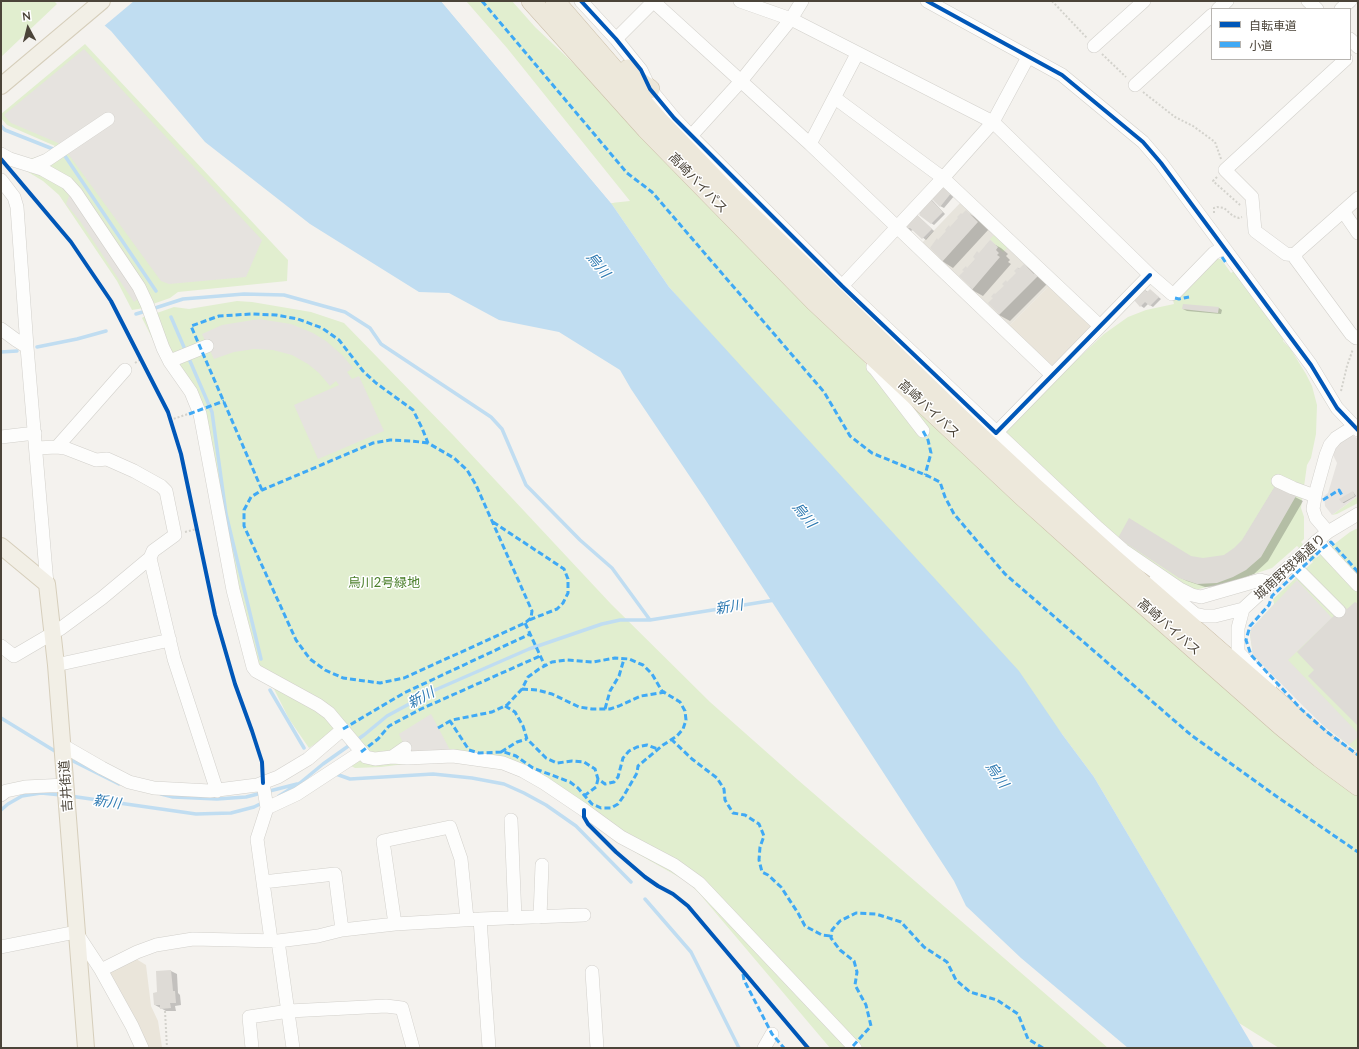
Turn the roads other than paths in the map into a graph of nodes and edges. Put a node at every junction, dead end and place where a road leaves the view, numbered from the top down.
1 (102, 1) edge
2 (530, 1) edge
3 (555, 1) edge
4 (570, 1) edge
5 (581, 1) edge
6 (654, 1) edge
7 (740, 1) edge
8 (802, 1) edge
9 (927, 1) edge
10 (1144, 1) edge
11 (1227, 1) edge
12 (1308, 1) edge
13 (1350, 1) edge
14 (1219, 8) edge
15 (1316, 8) edge
16 (1342, 8) edge
17 (1211, 16) edge
18 (791, 19) junction
19 (616, 39) junction
20 (1351, 40) edge
21 (1094, 46) road end
22 (1358, 48) edge
23 (857, 54) junction
24 (1028, 57) junction
25 (1345, 60) edge
26 (741, 81) junction
27 (1135, 85) road end
28 (1, 86) edge
29 (650, 89) junction
30 (835, 98) junction
31 (108, 119) dead end
32 (993, 122) junction
33 (691, 136) junction
34 (810, 144) junction
35 (1, 154) edge
36 (32, 166) junction
37 (943, 178) junction
38 (3, 186) edge
39 (1358, 198) edge
40 (1343, 211) junction
41 (896, 227) junction
42 (1358, 233) edge
43 (1223, 248) junction
44 (1296, 255) junction
45 (1150, 275) junction
46 (842, 286) junction
47 (1100, 326) junction
48 (1, 329) edge
49 (1357, 338) edge
50 (27, 346) junction
51 (208, 346) dead end
52 (877, 360) junction
53 (170, 361) junction
54 (126, 370) dead end
55 (1052, 375) junction
56 (1356, 428) edge
57 (923, 431) dead end
58 (35, 433) junction
59 (996, 433) junction
60 (1, 437) edge
61 (57, 446) junction
62 (36, 448) junction
63 (1278, 481) dead end
64 (1315, 496) junction
65 (1358, 514) edge
66 (1328, 532) junction
67 (1317, 541) junction
68 (1, 546) edge
69 (150, 558) junction
70 (1113, 558) junction
71 (1292, 564) junction
72 (1272, 583) junction
73 (47, 584) junction
74 (1358, 585) edge
75 (1243, 609) junction
76 (1339, 611) dead end
77 (53, 632) junction
78 (170, 640) junction
79 (1, 646) edge
80 (56, 665) junction
81 (1293, 715) junction
82 (345, 730) junction
83 (62, 745) junction
84 (405, 748) dead end
85 (360, 750) junction
86 (392, 757) junction
87 (1358, 767) edge
88 (264, 783) junction
89 (66, 785) junction
90 (1358, 786) edge
91 (217, 791) junction
92 (1, 795) edge
93 (267, 808) junction
94 (512, 820) dead end
95 (542, 865) dead end
96 (263, 882) junction
97 (584, 915) dead end
98 (540, 917) junction
99 (515, 918) junction
100 (467, 919) junction
101 (480, 919) junction
102 (395, 924) junction
103 (342, 930) junction
104 (76, 932) junction
105 (275, 941) junction
106 (1, 947) edge
107 (101, 970) junction
108 (592, 972) dead end
109 (289, 1011) junction
110 (772, 1034) dead end
111 (86, 1048) edge
112 (142, 1048) edge
113 (252, 1048) edge
114 (293, 1048) edge
115 (413, 1048) edge
116 (489, 1048) edge
117 (597, 1048) edge
118 (764, 1048) edge
119 (855, 1048) edge

1 - 28 main road
2 - 52 highway, 高崎バイパス
3 - 70 highway, 高崎バイパス
4 - 29 highway
5 - 19 street
6 - 19 street
6 - 26 street
7 - 18 street
8 - 18 street
9 - 24 street
10 - 21 street
11 - 14 street
12 - 15 street
13 - 16 street
17 - 27 street
18 - 23 street
18 - 26 street
19 - 29 street
20 - 22 street
23 - 30 street
23 - 32 street
24 - 32 street
24 - 43 street
25 - 44 street
26 - 33 street
26 - 34 street
29 - 33 street
30 - 34 street
30 - 37 street
31 - 36 street
32 - 37 street
32 - 45 street
33 - 46 street
34 - 41 street
35 - 36 street
36 - 53 street
37 - 41 street
37 - 47 street
38 - 50 street
39 - 40 street
40 - 42 street
40 - 44 street
41 - 46 street
41 - 55 street
43 - 45 street
43 - 56 street
44 - 49 street
45 - 47 street
46 - 59 street
47 - 55 street
48 - 50 street
50 - 58 street
51 - 53 street
52 - 57 street
52 - 90 highway, 高崎バイパス
53 - 82 street
54 - 61 street
55 - 59 street
56 - 64 street
58 - 60 street
58 - 62 street
59 - 72 street
61 - 62 street
61 - 69 street
62 - 73 street
63 - 64 street
64 - 66 street
65 - 66 street, 城南野球場通り
66 - 67 street, 城南野球場通り
67 - 71 street, 城南野球場通り
67 - 74 street
68 - 73 main road
69 - 77 street
69 - 78 street
70 - 75 street
70 - 81 highway, 高崎バイパス
71 - 72 street, 城南野球場通り
71 - 76 street
72 - 75 street, 城南野球場通り
73 - 77 main road, 吉井街道
75 - 81 street
77 - 79 street
77 - 80 main road, 吉井街道
78 - 80 street
78 - 91 street
80 - 83 main road, 吉井街道
81 - 87 highway, 高崎バイパス
82 - 85 street
82 - 88 street
83 - 89 main road, 吉井街道
83 - 91 street
84 - 86 street
85 - 86 street
85 - 93 street
86 - 119 street
88 - 91 street
88 - 93 street
89 - 92 street
89 - 104 main road, 吉井街道
93 - 96 street
94 - 99 street
95 - 98 street
96 - 103 street
96 - 105 street
97 - 98 street
98 - 99 street
99 - 101 street
100 - 101 street
100 - 102 street
100 - 102 street
101 - 116 street
102 - 103 street
103 - 105 street
104 - 106 street
104 - 107 street
104 - 111 main road, 吉井街道
105 - 107 street
105 - 109 street
107 - 112 street
108 - 117 street
109 - 113 street
109 - 114 street
109 - 115 street
110 - 118 street

